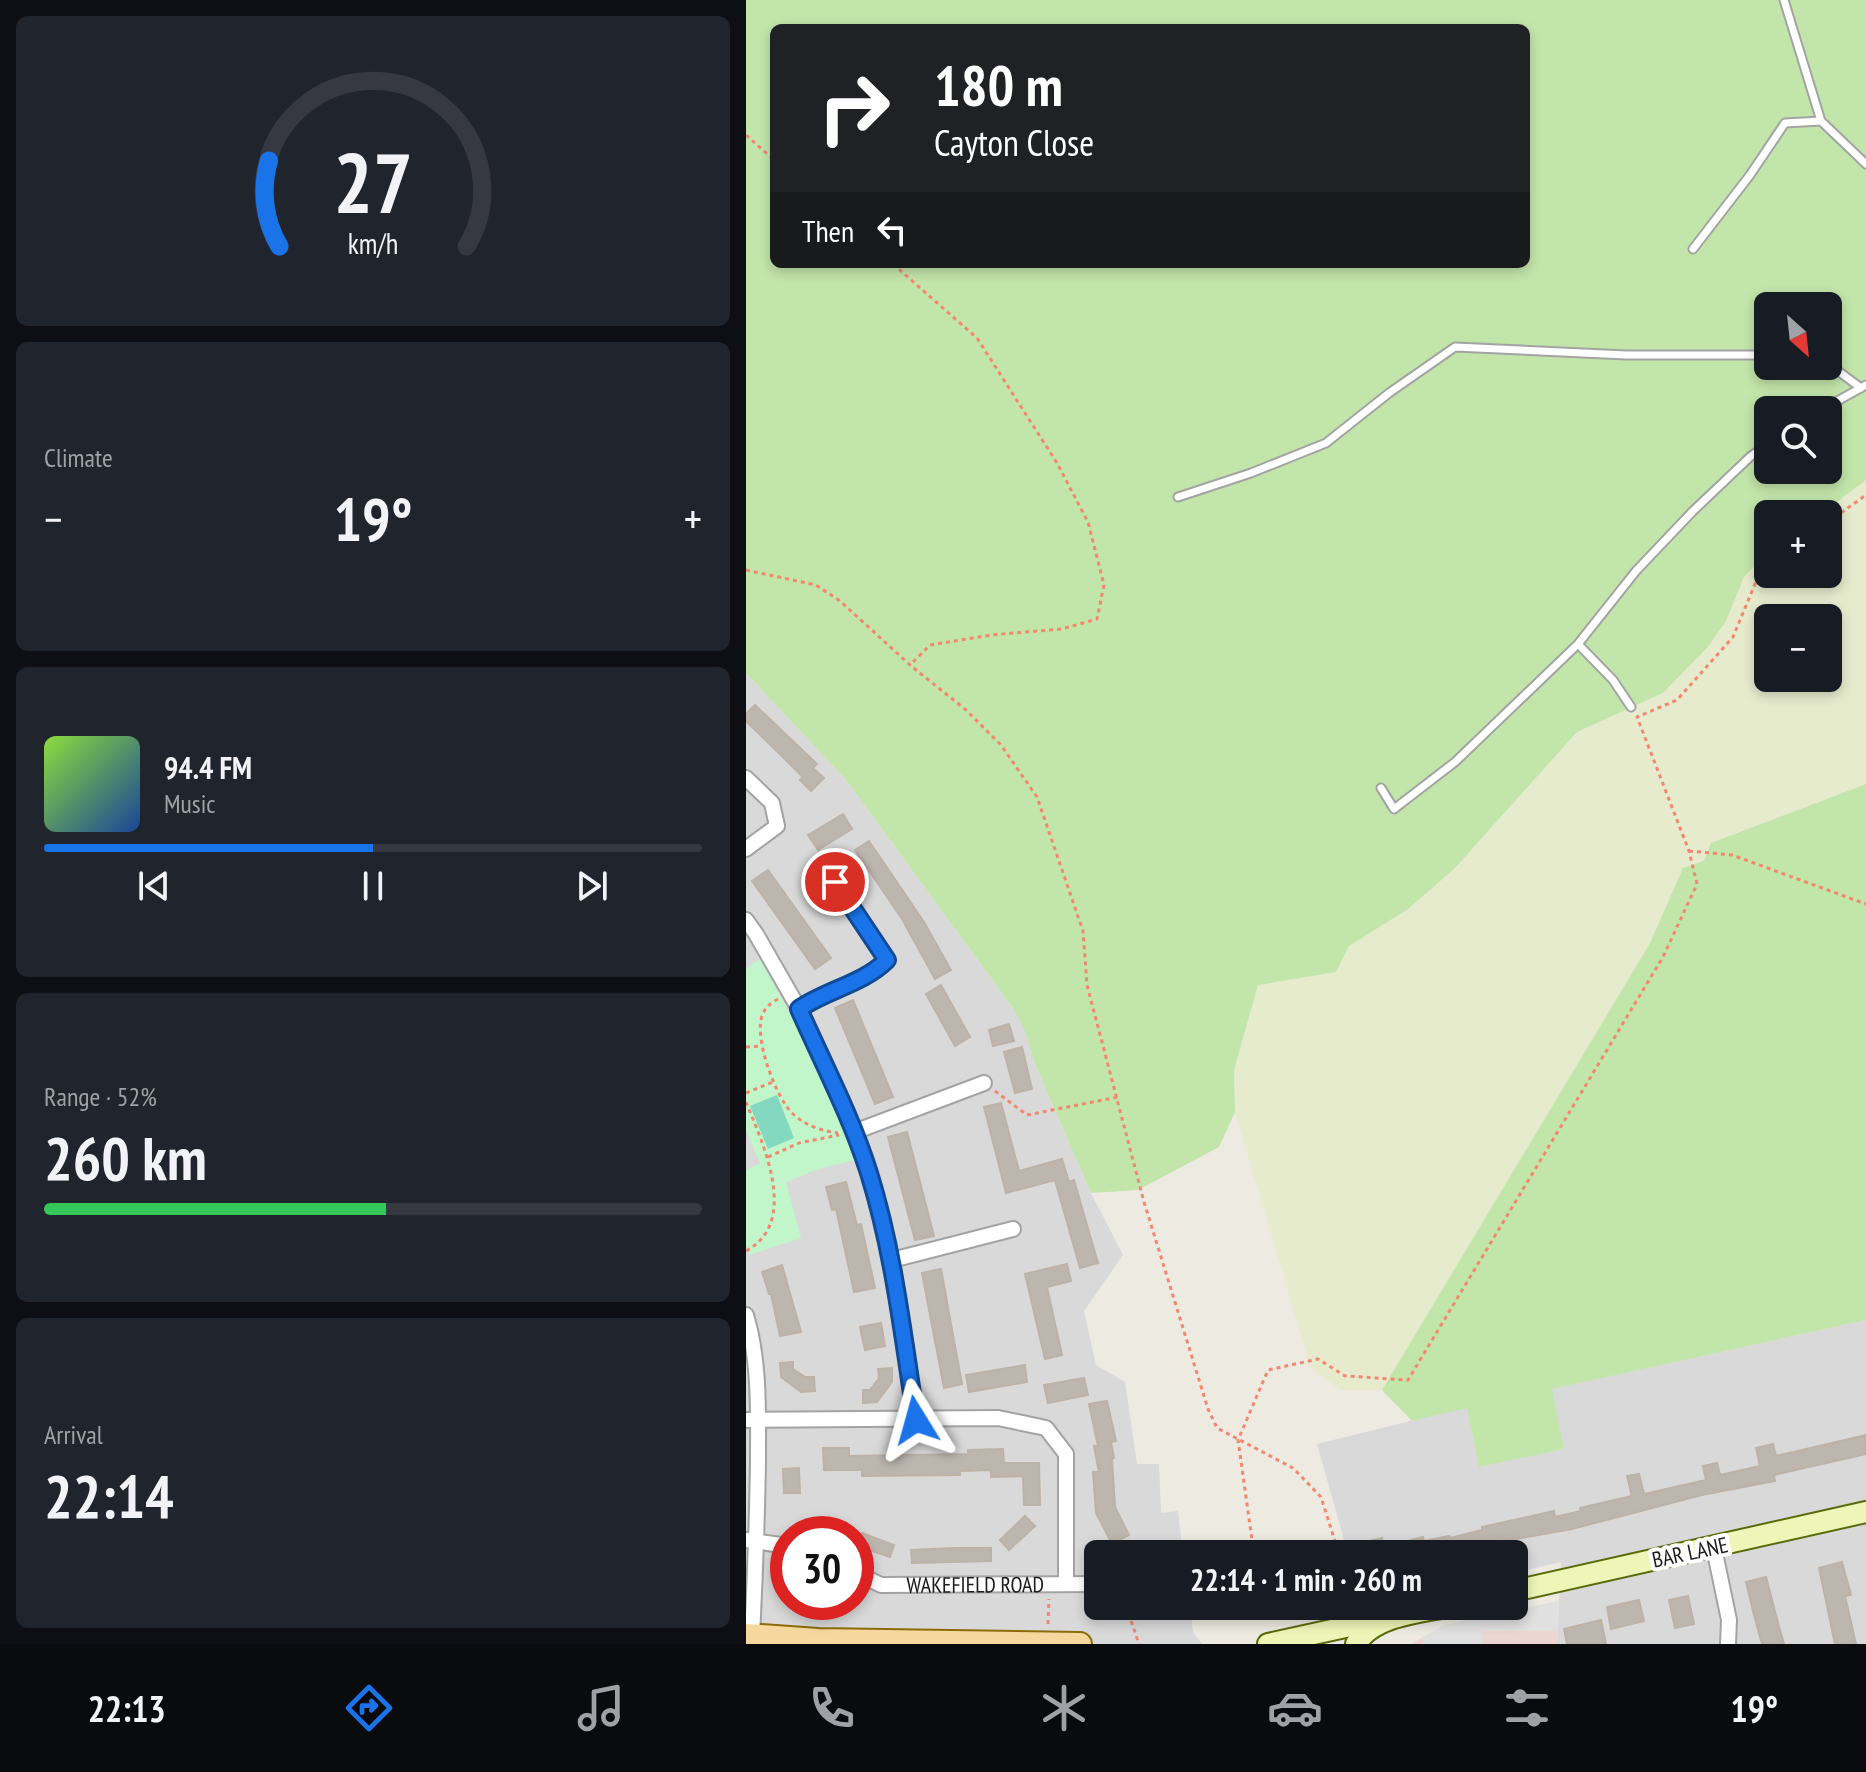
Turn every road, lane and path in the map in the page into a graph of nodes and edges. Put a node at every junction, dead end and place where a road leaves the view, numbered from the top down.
1 (1784, 0) edge
2 (1821, 121) junction
3 (746, 135) edge
4 (770, 156) edge
5 (1866, 164) edge
6 (1693, 249) dead end
7 (898, 268) edge
8 (1754, 355) edge
9 (1842, 373) edge
10 (1864, 387) edge
11 (1842, 399) edge
12 (1754, 454) edge
13 (1866, 495) edge
14 (1178, 497) dead end
15 (1842, 512) edge
16 (746, 570) edge
17 (1754, 586) edge
18 (1578, 644) junction
19 (910, 665) junction
20 (1631, 707) dead end
21 (746, 778) edge
22 (1381, 788) dead end
23 (746, 849) edge
24 (1689, 851) junction
25 (835, 882) dead end
26 (1866, 904) edge
27 (746, 920) edge
28 (790, 992) junction
29 (799, 1009) junction
30 (762, 1046) junction
31 (746, 1047) edge
32 (775, 1081) junction
33 (984, 1083) joint
34 (746, 1093) edge
35 (1118, 1097) junction
36 (746, 1102) edge
37 (854, 1132) junction
38 (768, 1157) junction
39 (1013, 1229) dead end
40 (746, 1251) edge
41 (892, 1260) junction
42 (746, 1315) edge
43 (752, 1420) edge
44 (916, 1420) junction
45 (1238, 1440) junction
46 (1866, 1512) edge
47 (751, 1540) edge
48 (1252, 1540) edge
49 (1335, 1540) edge
50 (1714, 1548) junction
51 (874, 1582) edge
52 (1049, 1583) junction
53 (1066, 1583) junction
54 (1084, 1584) edge
55 (1528, 1588) edge
56 (1131, 1620) edge
57 (1390, 1620) edge
58 (1386, 1621) junction
59 (749, 1635) edge
60 (1047, 1643) edge
61 (1080, 1644) edge
62 (1139, 1644) edge
63 (1268, 1644) edge
64 (1356, 1644) edge
65 (1728, 1644) edge

1 - 2 lane
2 - 5 lane
2 - 6 lane
3 - 4 path
7 - 19 path
8 - 14 lane
9 - 10 lane
10 - 11 lane
12 - 18 lane
13 - 15 path
16 - 19 path
17 - 24 path
18 - 20 lane
18 - 22 lane
19 - 35 path
21 - 23 street
24 - 26 path
24 - 45 path
25 - 29 street
27 - 28 street
28 - 29 street
28 - 30 path
29 - 37 street
30 - 31 path
30 - 32 path
32 - 34 path
32 - 38 path
33 - 35 path
33 - 37 street
35 - 45 path
36 - 38 path
37 - 41 street
38 - 40 path
39 - 41 street
41 - 44 street
42 - 43 street
43 - 44 street
43 - 47 street
44 - 53 street
45 - 48 path
45 - 49 path
46 - 50 main road, BAR LANE
47 - 59 street
50 - 55 main road, BAR LANE
50 - 65 street
51 - 52 street, WAKEFIELD ROAD
52 - 53 street, WAKEFIELD ROAD
52 - 60 path
53 - 54 street, WAKEFIELD ROAD
56 - 62 path
57 - 58 main road
58 - 63 main road
58 - 64 main road
59 - 60 main road
60 - 61 main road

